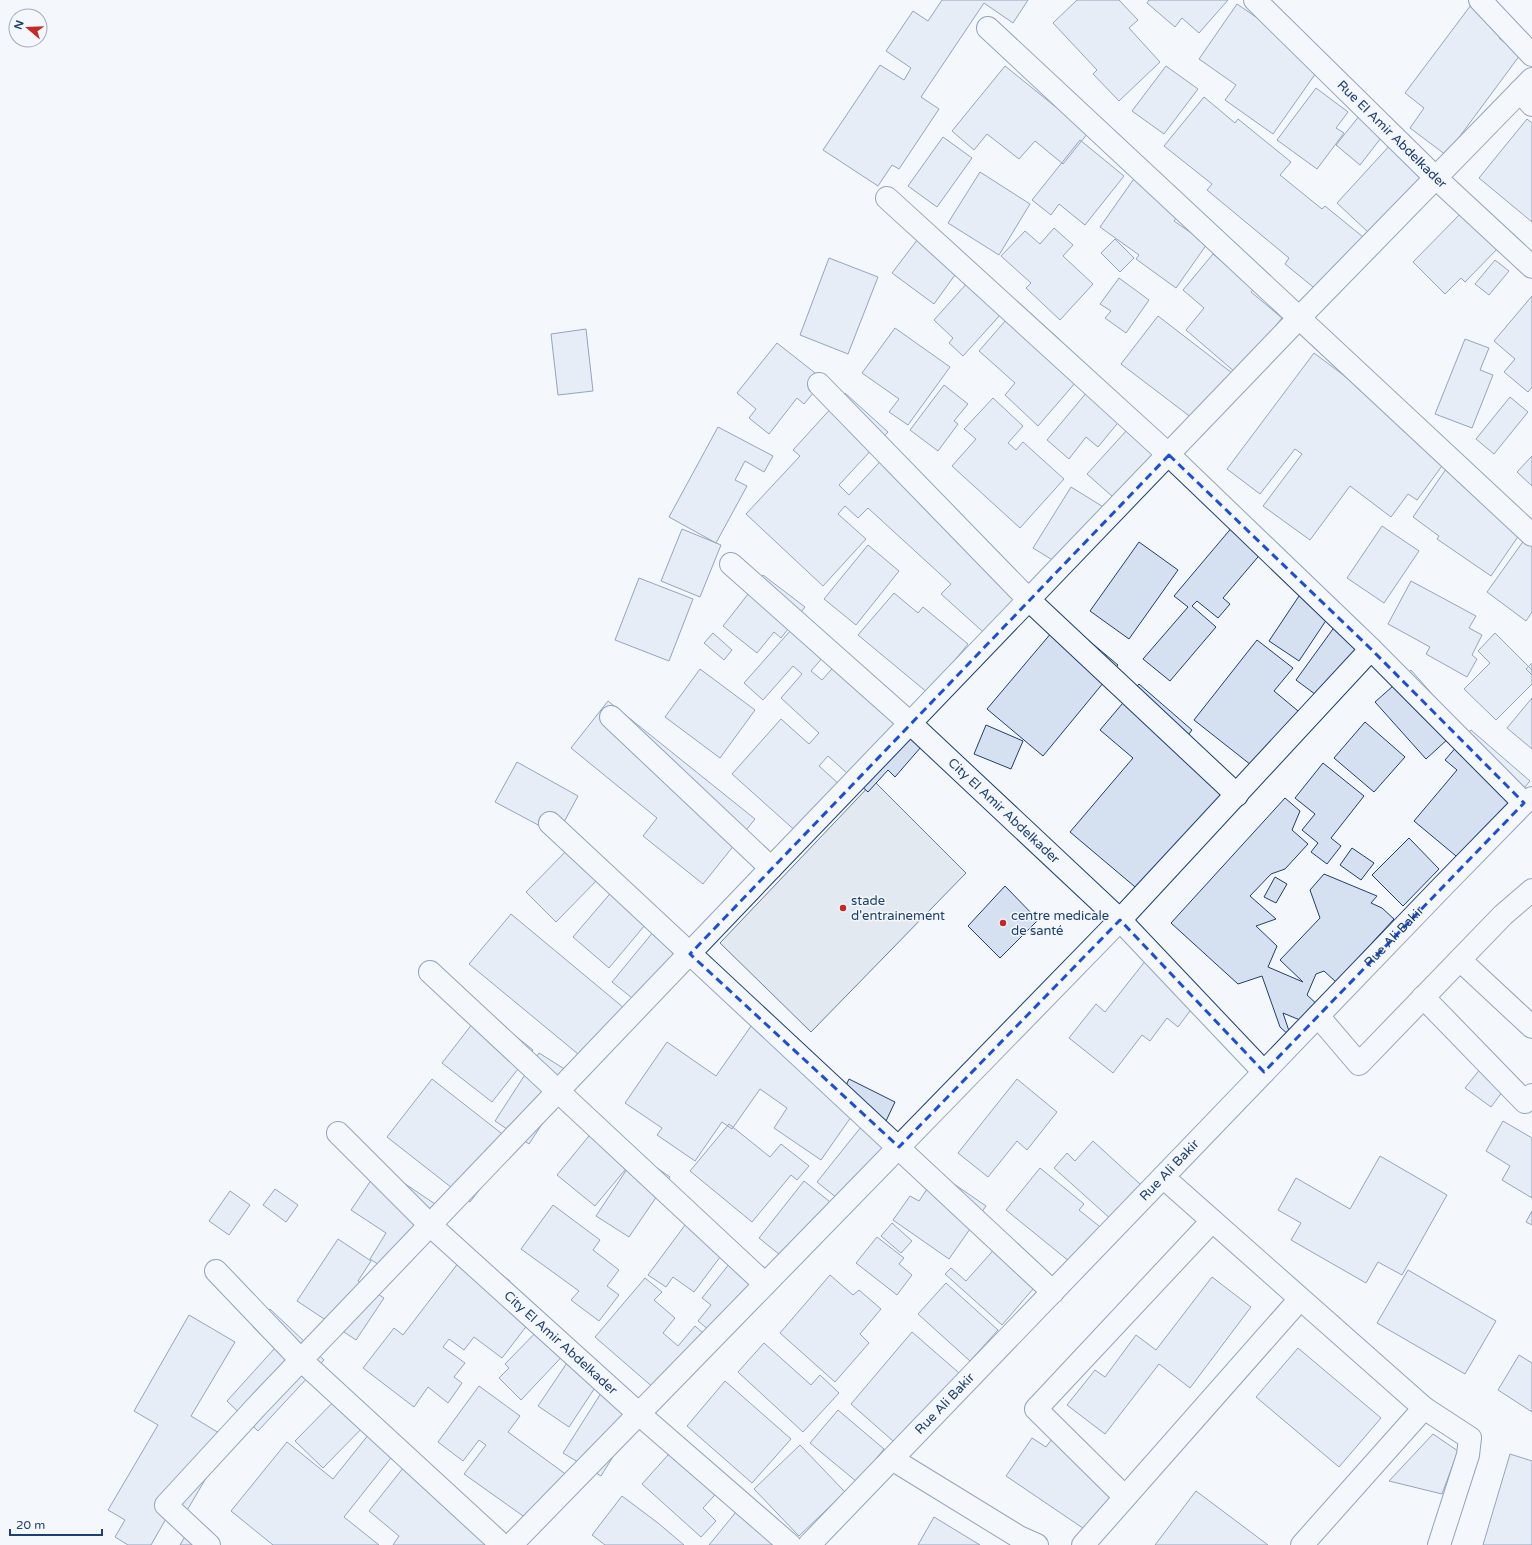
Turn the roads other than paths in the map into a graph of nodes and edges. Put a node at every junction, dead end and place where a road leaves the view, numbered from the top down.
1 (1255, 0) edge
2 (1480, 0) edge
3 (988, 28) dead end
4 (1532, 55) edge
5 (1528, 92) edge
6 (1436, 178) junction
7 (887, 198) dead end
8 (1532, 267) edge
9 (1299, 318) junction
10 (819, 384) dead end
11 (1169, 455) junction
12 (1532, 536) edge
13 (731, 564) dead end
14 (1029, 600) junction
15 (1371, 649) junction
16 (611, 717) dead end
17 (910, 723) junction
18 (1237, 795) junction
19 (1528, 801) edge
20 (550, 823) dead end
21 (771, 868) junction
22 (1532, 890) edge
23 (1120, 920) junction
24 (690, 954) junction
25 (1460, 960) junction
26 (430, 972) dead end
27 (1423, 997) junction
28 (1318, 1016) junction
29 (1532, 1027) edge
30 (1264, 1072) junction
31 (558, 1091) junction
32 (1532, 1095) edge
33 (338, 1133) dead end
34 (899, 1147) junction
35 (1163, 1177) junction
36 (1212, 1221) junction
37 (430, 1225) junction
38 (216, 1271) dead end
39 (765, 1284) junction
40 (1053, 1292) junction
41 (1300, 1299) junction
42 (301, 1360) junction
43 (1424, 1408) junction
44 (639, 1414) junction
45 (892, 1459) junction
46 (1125, 1497) junction
47 (209, 1545) edge
48 (502, 1545) edge
49 (511, 1545) edge
50 (790, 1545) edge
51 (809, 1545) edge
52 (1037, 1545) edge
53 (1083, 1545) edge
54 (1302, 1545) edge
55 (1439, 1545) edge

1 - 6 street, Rue El Amir Abdelkader
2 - 4 street
3 - 9 street
5 - 6 street
6 - 8 street, Rue El Amir Abdelkader
6 - 9 street
7 - 11 street
9 - 11 street
9 - 12 street
10 - 14 street
11 - 14 street
11 - 15 street
13 - 17 street, City El Amir Abdelkader
14 - 17 street
14 - 18 street
15 - 18 street
15 - 19 street
16 - 21 street
17 - 21 street
17 - 23 street, City El Amir Abdelkader
18 - 23 street
19 - 28 street, Rue Ali Bakir
20 - 24 street
21 - 24 street
22 - 25 street
23 - 30 street, City El Amir Abdelkader
23 - 34 street
24 - 31 street
24 - 34 street
25 - 27 street
25 - 29 street
26 - 31 street
27 - 28 street
27 - 32 street
28 - 30 street, Rue Ali Bakir
30 - 35 street, Rue Ali Bakir
31 - 37 street
31 - 39 street
33 - 37 street, City El Amir Abdelkader
34 - 39 street
34 - 40 street
35 - 36 street
35 - 40 street, Rue Ali Bakir
36 - 41 street
36 - 46 street
37 - 42 street
37 - 44 street, City El Amir Abdelkader
38 - 42 street
39 - 44 street
40 - 45 street, Rue Ali Bakir
41 - 43 street
41 - 46 street
42 - 47 street
42 - 48 street
43 - 54 street
43 - 55 street
44 - 49 street
44 - 50 street, City El Amir Abdelkader
45 - 51 street, Rue Ali Bakir
45 - 52 street
46 - 53 street

